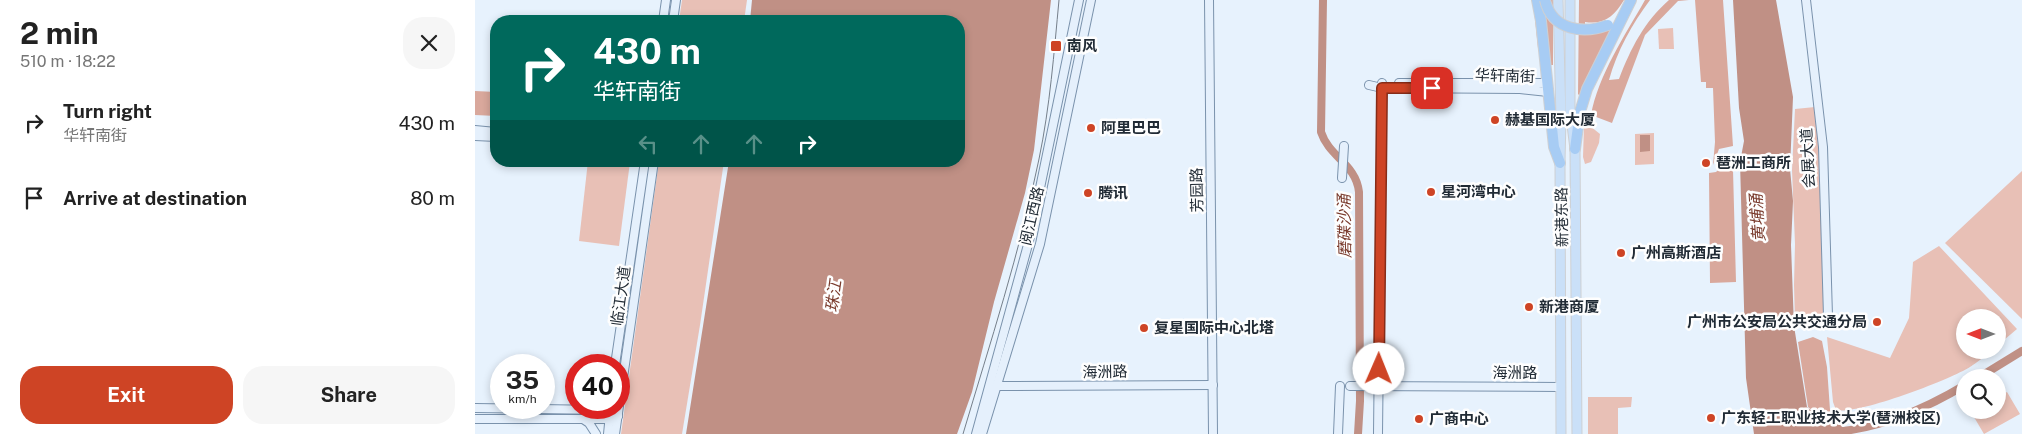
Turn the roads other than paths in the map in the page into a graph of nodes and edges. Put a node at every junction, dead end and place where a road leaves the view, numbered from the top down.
1 (666, 0) edge
2 (676, 0) edge
3 (1079, 0) edge
4 (1091, 0) edge
5 (1209, 0) edge
6 (1537, 0) edge
7 (1545, 0) edge
8 (1558, 0) edge
9 (1570, 0) edge
10 (1629, 0) edge
11 (1805, 0) edge
12 (664, 15) edge
13 (674, 15) edge
14 (1547, 87) junction
15 (475, 130) edge
16 (490, 131) edge
17 (475, 136) edge
18 (490, 137) edge
19 (1344, 146) dead end
20 (1575, 149) junction
21 (1560, 162) junction
22 (639, 167) edge
23 (644, 167) edge
24 (653, 167) edge
25 (1342, 178) dead end
26 (641, 189) junction
27 (637, 212) junction
28 (647, 214) junction
29 (1828, 316) dead end
30 (617, 346) junction
31 (628, 346) junction
32 (616, 354) edge
33 (627, 354) edge
34 (1576, 359) junction
35 (1560, 360) junction
36 (1213, 383) junction
37 (1560, 383) junction
38 (998, 384) junction
39 (1340, 386) dead end
40 (1350, 386) dead end
41 (1377, 386) junction
42 (1576, 387) junction
43 (1576, 397) junction
44 (1560, 398) junction
45 (475, 408) edge
46 (565, 408) edge
47 (475, 419) edge
48 (565, 419) edge
49 (583, 419) edge
50 (609, 419) edge
51 (618, 419) edge
52 (596, 434) edge
53 (608, 434) edge
54 (615, 434) edge
55 (976, 434) edge
56 (982, 434) edge
57 (1213, 434) edge
58 (1339, 434) edge
59 (1378, 434) edge
60 (1561, 434) edge
61 (1577, 434) edge

1 - 12 main road
2 - 13 main road
3 - 55 main road, 阅江西路
4 - 38 main road, 阅江西路
5 - 36 main road, 芳园路
6 - 14 highway
7 - 10 highway, bridge
8 - 21 main road, 新港东路
9 - 20 main road, 新港东路
10 - 20 highway
11 - 29 main road, 会展大道
14 - 21 highway
14 - 41 main road, 华轩南街
15 - 16 main road
17 - 18 main road
19 - 25 main road
20 - 34 main road, 新港东路
21 - 35 main road, 新港东路
22 - 26 main road
23 - 26 main road, 临江大道
24 - 28 main road, 临江大道
26 - 27 main road, 临江大道
27 - 28 main road
27 - 30 main road, 临江大道
28 - 31 main road, 临江大道
30 - 31 main road
30 - 32 main road, 临江大道
31 - 33 main road, 临江大道
34 - 35 main road
34 - 42 main road, 新港东路
35 - 37 main road, 新港东路
36 - 38 main road, 海洲路
36 - 57 main road, 芳园路
37 - 41 main road, 海洲路
37 - 42 main road
37 - 44 main road, 新港东路
38 - 56 main road, 阅江西路
39 - 58 main road
40 - 41 main road, 海洲路
41 - 59 main road
42 - 43 main road, 新港东路
43 - 44 main road
43 - 61 main road, 新港东路
44 - 60 main road, 新港东路
45 - 46 main road
47 - 48 main road
49 - 52 main road
50 - 53 main road
51 - 54 main road, 临江大道

